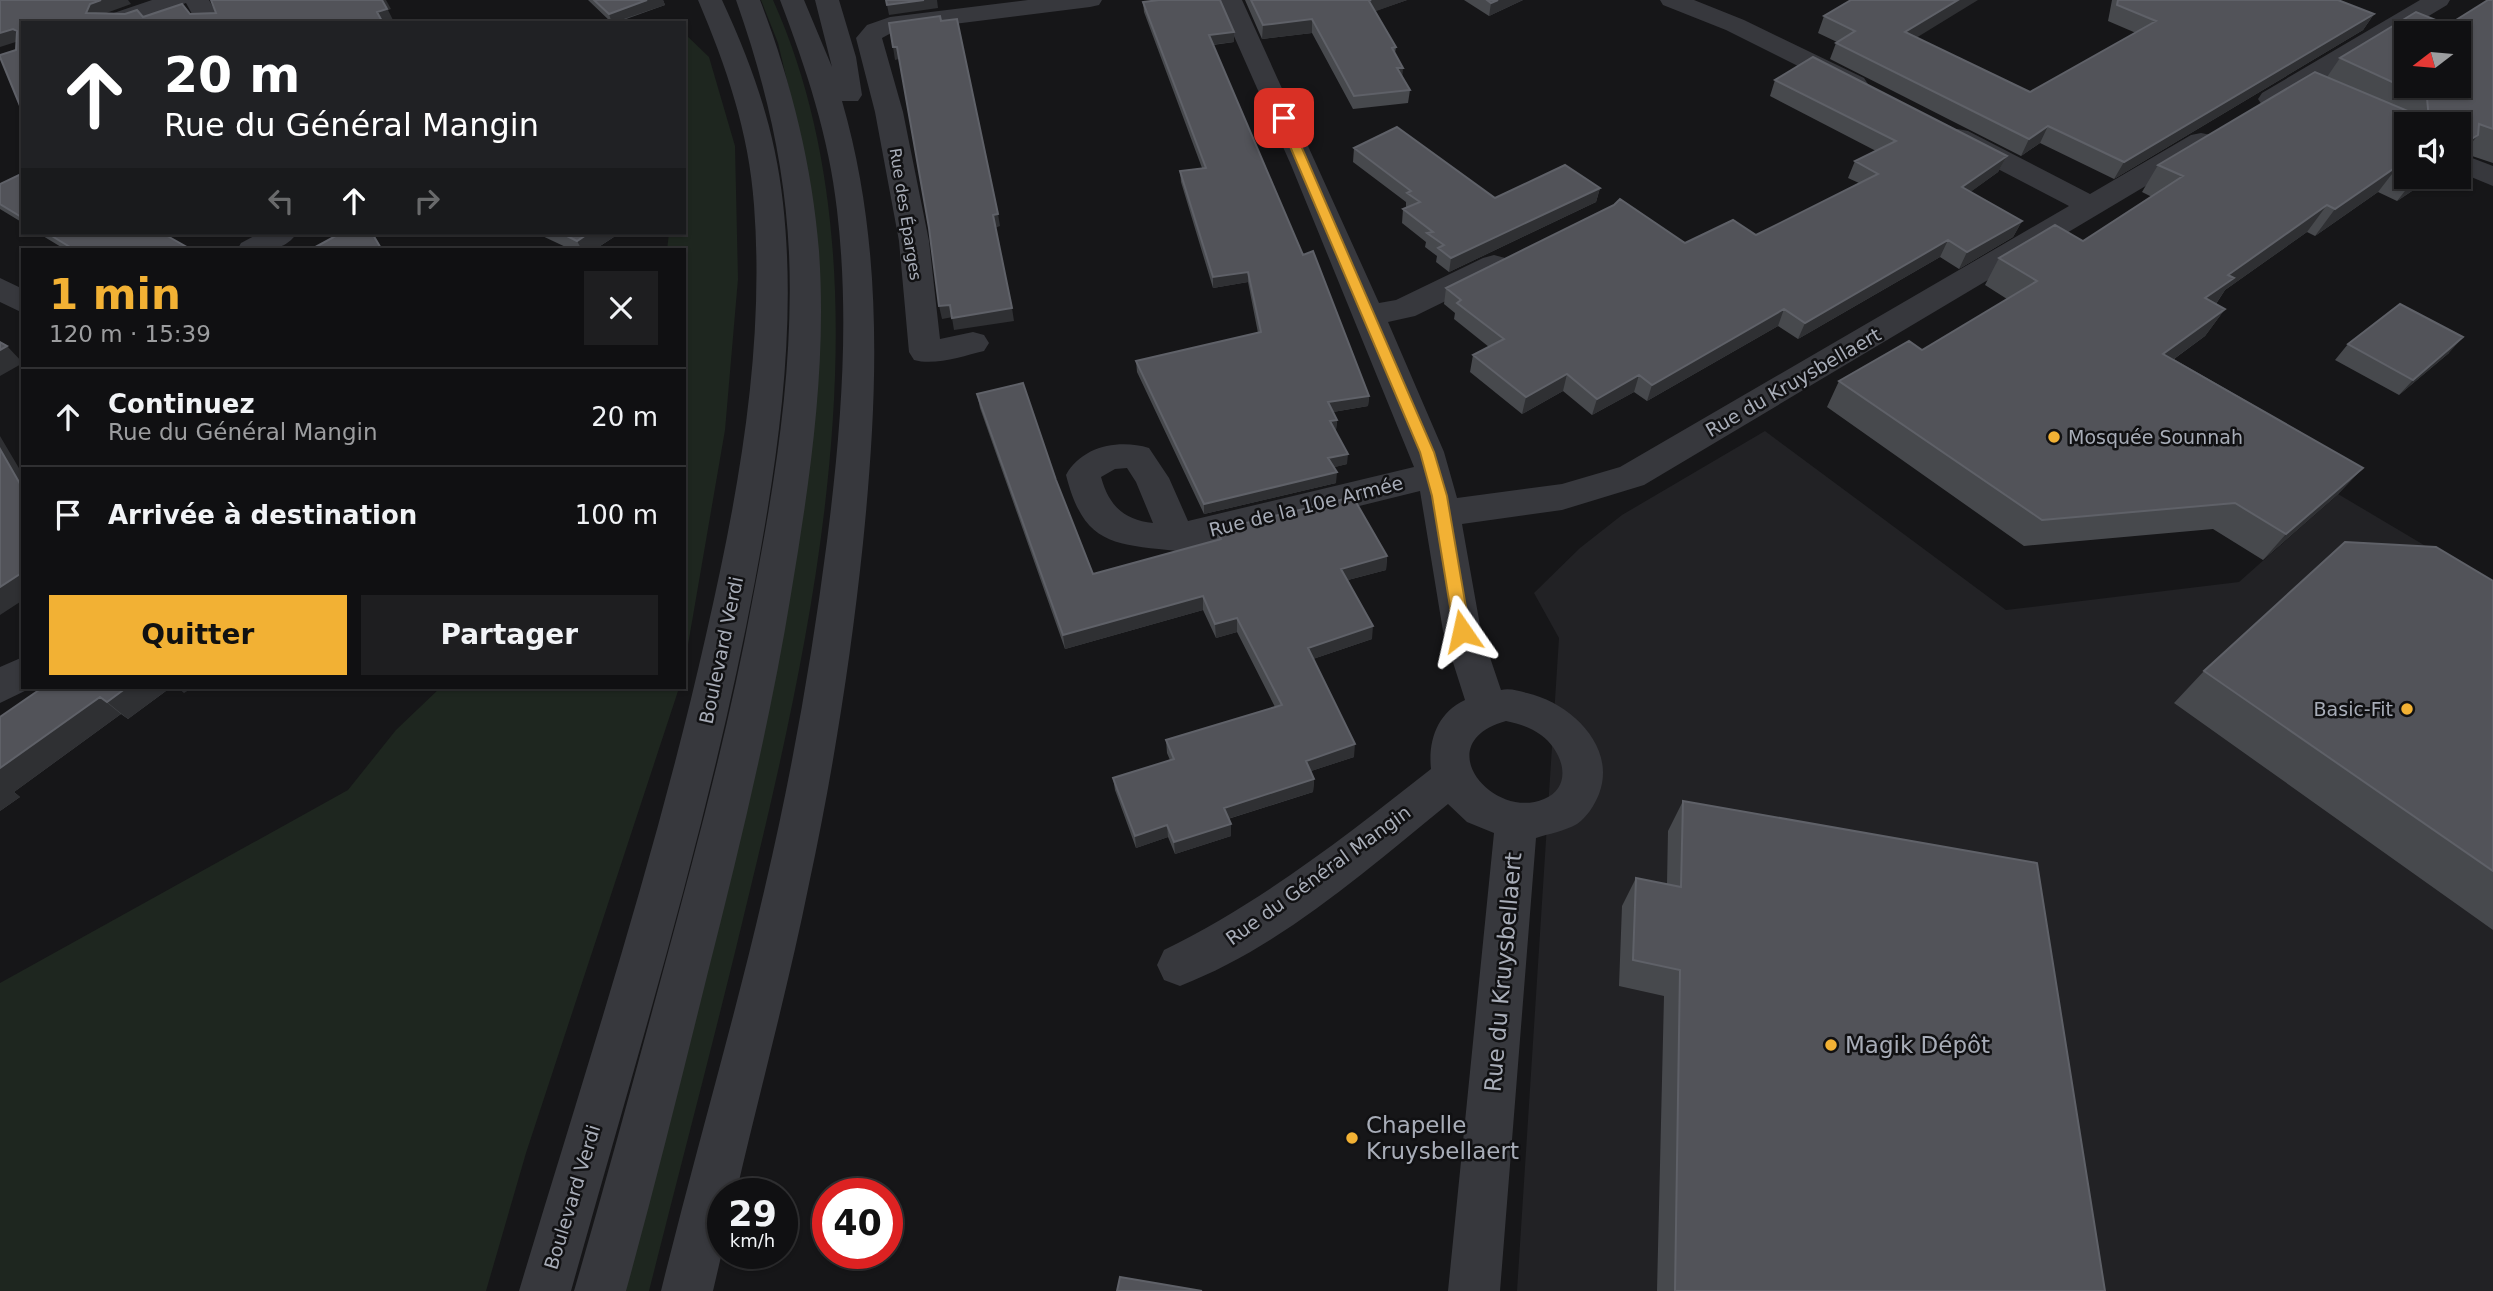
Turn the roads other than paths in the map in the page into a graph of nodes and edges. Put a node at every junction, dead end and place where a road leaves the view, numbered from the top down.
1 (176, 0) edge
2 (197, 0) edge
3 (710, 0) edge
4 (748, 0) edge
5 (792, 0) edge
6 (827, 0) edge
7 (1090, 0) edge
8 (1230, 0) edge
9 (1672, 0) edge
10 (1727, 0) edge
11 (2438, 0) edge
12 (969, 7) edge
13 (114, 21) edge
14 (209, 21) edge
15 (1943, 119) edge
16 (2471, 167) edge
17 (2493, 177) edge
18 (849, 188) junction
19 (2103, 200) junction
20 (278, 235) edge
21 (256, 248) edge
22 (1514, 255) edge
23 (1370, 315) junction
24 (973, 343) dead end
25 (1435, 475) junction
26 (1443, 513) junction
27 (1177, 537) dead end
28 (21, 674) edge
29 (0, 687) edge
30 (1487, 708) junction
31 (1452, 776) junction
32 (1516, 820) junction
33 (1180, 965) dead end
34 (615, 1238) junction
35 (544, 1291) edge
36 (595, 1291) edge
37 (600, 1291) edge
38 (687, 1291) edge
39 (1474, 1291) edge

1 - 13 street
2 - 14 street
3 - 35 street, Boulevard Verdi
4 - 34 street, Boulevard Verdi
5 - 18 street
6 - 18 street
7 - 12 street
8 - 23 street
9 - 10 street
11 - 19 street, Rue du Kruysbellaert
12 - 24 street, Rue des Éparges
15 - 19 street
16 - 17 street
18 - 38 street
19 - 26 street, Rue du Kruysbellaert
20 - 21 street
22 - 23 street
23 - 25 street
25 - 26 street
25 - 27 street, Rue de la 10e Armée
26 - 30 street
28 - 29 street
30 - 31 street
30 - 32 street
31 - 32 street
31 - 33 street, Rue du Général Mangin
32 - 39 street, Rue du Kruysbellaert
34 - 36 street, Boulevard Verdi
34 - 37 street, Boulevard Verdi

